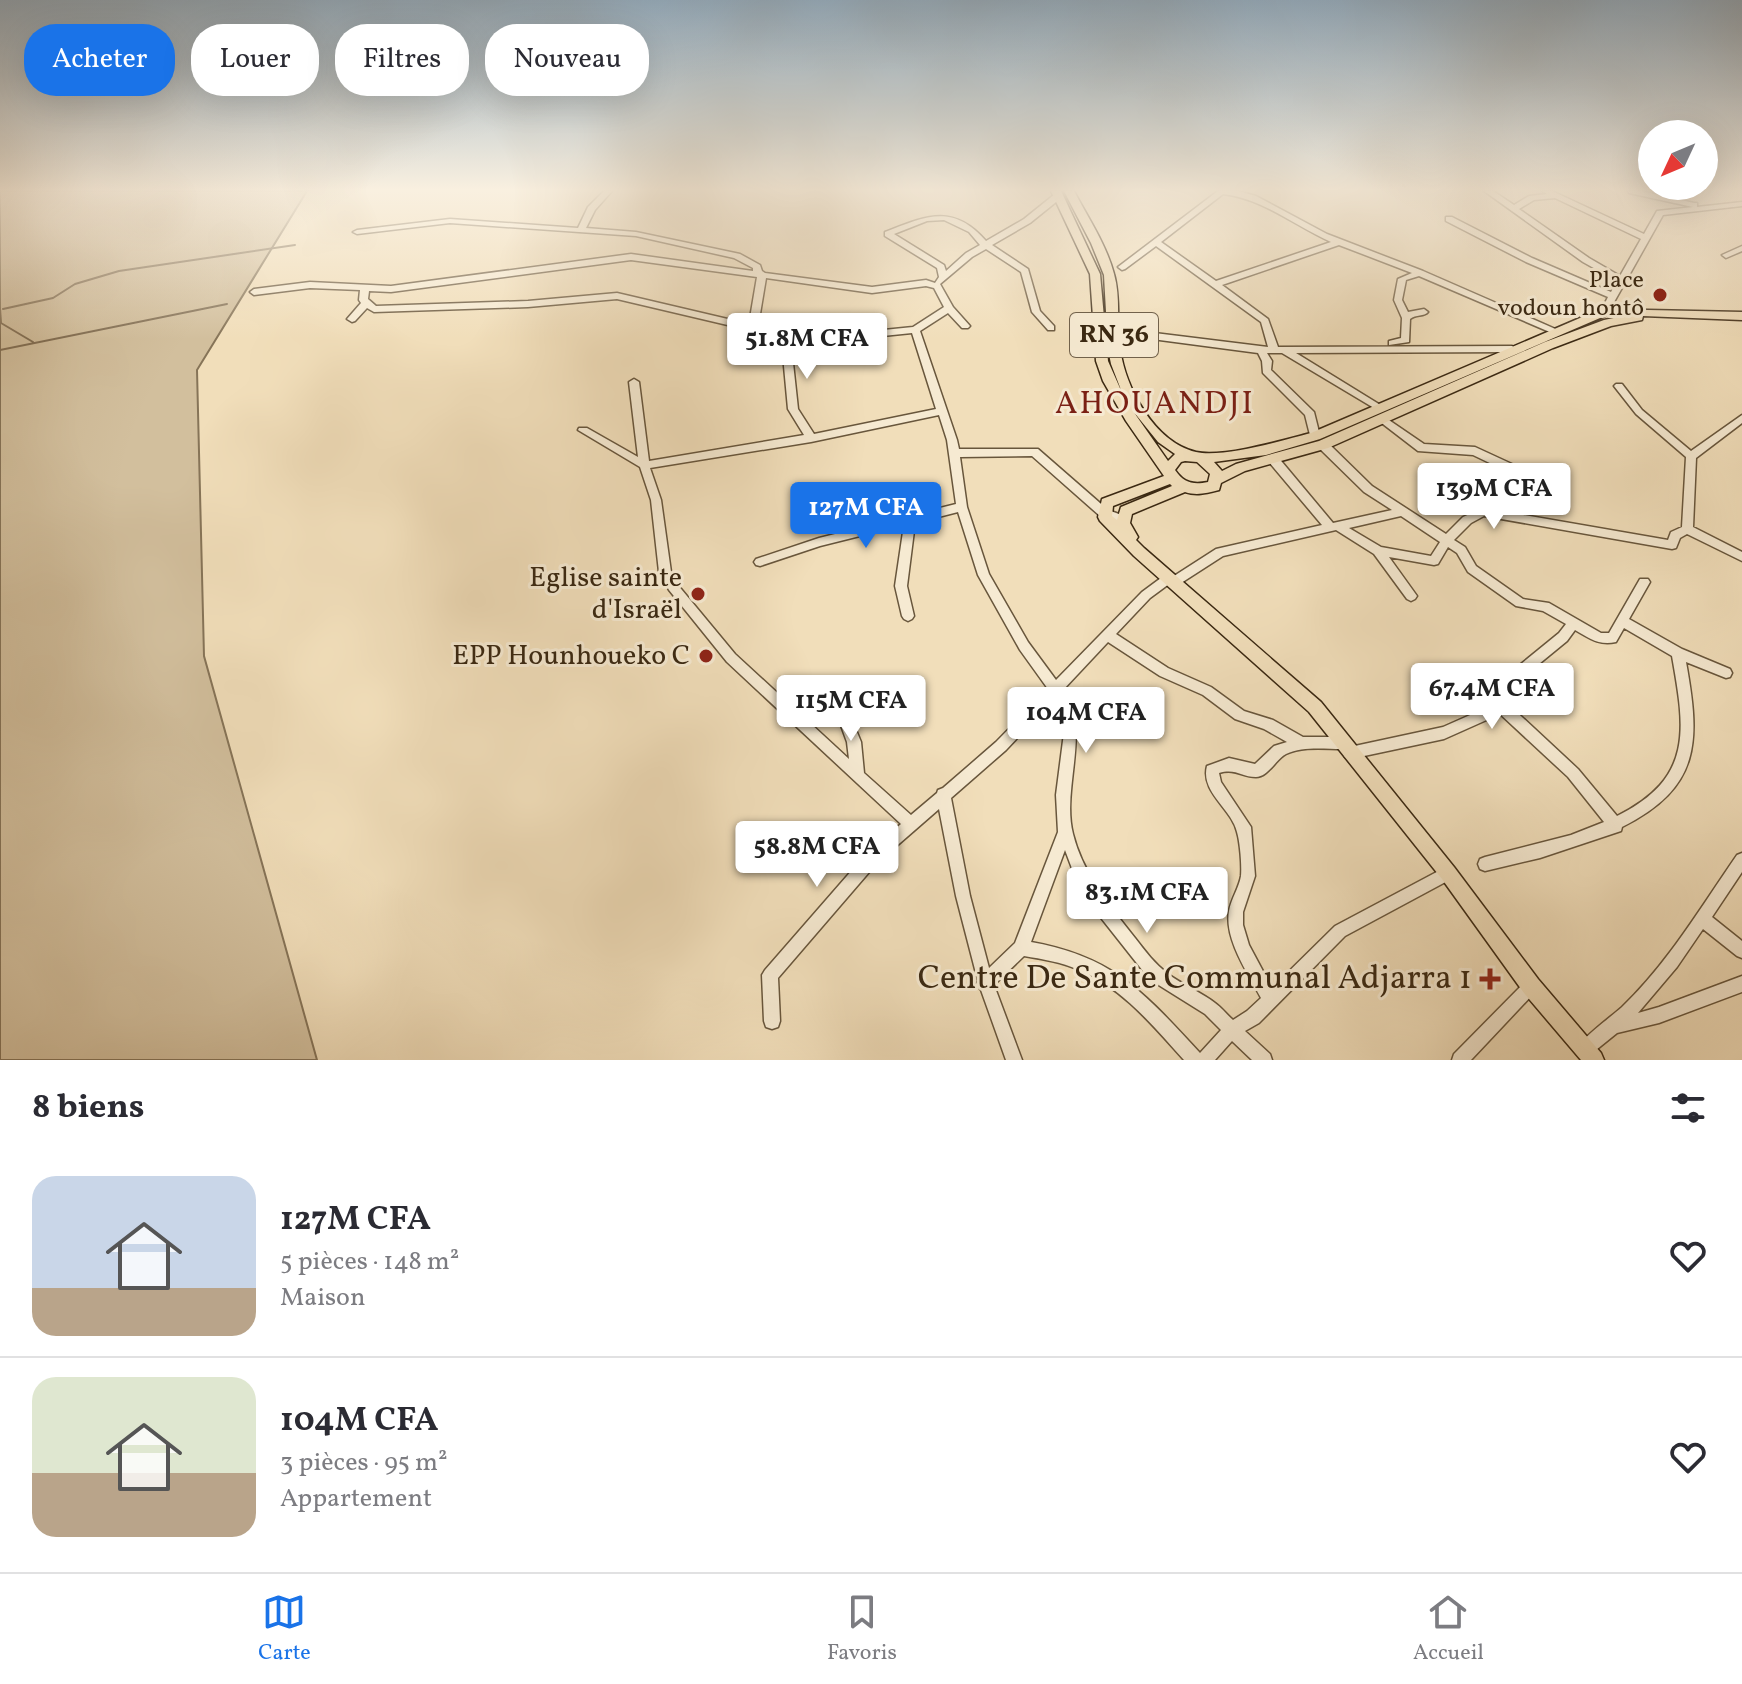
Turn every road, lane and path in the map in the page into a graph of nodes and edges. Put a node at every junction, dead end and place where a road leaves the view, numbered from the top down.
1 (643, 240) edge
2 (663, 240) edge
3 (898, 240) edge
4 (980, 240) edge
5 (991, 240) edge
6 (1081, 240) edge
7 (1092, 240) edge
8 (1336, 240) edge
9 (1491, 240) edge
10 (1561, 240) edge
11 (1641, 240) edge
12 (1156, 242) joint
13 (1339, 242) junction
14 (984, 244) junction
15 (1742, 248) edge
16 (1726, 255) dead end
17 (631, 257) junction
18 (1122, 267) dead end
19 (1419, 273) junction
20 (760, 274) junction
21 (943, 277) junction
22 (1619, 279) junction
23 (1217, 284) junction
24 (937, 286) junction
25 (365, 289) junction
26 (254, 292) dead end
27 (1611, 295) junction
28 (365, 304) junction
29 (949, 308) junction
30 (1605, 311) junction
31 (1424, 312) dead end
32 (1406, 318) junction
33 (1742, 318) edge
34 (352, 319) dead end
35 (965, 326) dead end
36 (753, 328) junction
37 (1051, 328) dead end
38 (915, 330) junction
39 (1114, 331) junction
40 (1555, 331) junction
41 (785, 332) junction
42 (1376, 348) junction
43 (1512, 349) junction
44 (1261, 350) junction
45 (1279, 350) junction
46 (634, 382) dead end
47 (1619, 386) dead end
48 (941, 411) junction
49 (1381, 414) junction
50 (1742, 418) edge
51 (583, 430) dead end
52 (811, 438) junction
53 (1319, 440) junction
54 (955, 453) junction
55 (1691, 456) junction
56 (1198, 458) junction
57 (1273, 459) junction
58 (644, 465) junction
59 (1523, 474) dead end
60 (1175, 478) junction
61 (1218, 479) junction
62 (962, 507) junction
63 (1400, 512) junction
64 (1104, 513) junction
65 (1123, 520) junction
66 (910, 522) junction
67 (1335, 528) junction
68 (1687, 529) junction
69 (1445, 542) junction
70 (1378, 551) junction
71 (1139, 552) junction
72 (1742, 557) edge
73 (760, 562) dead end
74 (1172, 580) junction
75 (1644, 582) dead end
76 (1411, 596) dead end
77 (908, 616) dead end
78 (1623, 622) junction
79 (1572, 625) junction
80 (1110, 637) junction
81 (1678, 653) junction
82 (1726, 673) dead end
83 (834, 690) dead end
84 (1059, 690) junction
85 (1502, 707) junction
86 (1302, 743) junction
87 (1346, 748) junction
88 (858, 775) junction
89 (943, 794) junction
90 (909, 823) junction
91 (1616, 826) junction
92 (1065, 832) junction
93 (1742, 860) edge
94 (1485, 864) dead end
95 (1448, 873) junction
96 (1701, 918) junction
97 (1021, 948) junction
98 (1742, 951) edge
99 (984, 984) junction
100 (1742, 984) edge
101 (1531, 986) junction
102 (1269, 998) junction
103 (772, 1021) dead end
104 (1618, 1026) junction
105 (1233, 1029) junction
106 (1589, 1054) edge
107 (1014, 1060) edge
108 (1195, 1060) edge
109 (1204, 1060) edge
110 (1264, 1060) edge
111 (1460, 1060) edge

1 - 17 street
2 - 20 street
3 - 21 street
4 - 14 street
5 - 14 street
6 - 60 main road, RN 36
7 - 39 main road, RN 36
8 - 13 street
9 - 27 street
10 - 22 street
11 - 22 street
12 - 18 street
12 - 23 street
13 - 19 street
13 - 23 street
14 - 21 street
14 - 37 street
15 - 16 street
17 - 20 street
17 - 25 street
19 - 32 street
19 - 40 street
20 - 24 street
20 - 36 street
21 - 24 street
22 - 27 street
23 - 45 street
24 - 29 street
25 - 26 street
25 - 28 street
27 - 30 street
28 - 34 street
28 - 36 street
29 - 35 street
29 - 38 street
30 - 33 main road
30 - 40 main road
31 - 32 street
32 - 42 street
33 - 49 main road
36 - 41 street
38 - 41 street
38 - 48 street
39 - 44 street
39 - 56 main road, RN 36
40 - 43 main road
41 - 52 street
42 - 43 street
42 - 45 street
43 - 49 main road
44 - 45 street
44 - 53 street
45 - 49 street
46 - 58 street
47 - 55 street
48 - 52 street
48 - 54 street
49 - 53 main road
49 - 59 street
50 - 55 street
51 - 58 street
52 - 58 street
53 - 56 main road
53 - 57 main road
53 - 63 street
54 - 62 street
54 - 64 street
55 - 68 street
56 - 60 main road
56 - 61 main road
57 - 61 main road
57 - 67 street
58 - 88 street
60 - 61 main road
60 - 64 main road
60 - 65 main road
62 - 66 street
62 - 84 street
63 - 67 street
63 - 69 street
64 - 65 street
64 - 71 main road
65 - 71 main road
66 - 73 street
66 - 77 street
67 - 70 street
67 - 74 street
68 - 69 street
68 - 72 street
69 - 70 street
69 - 79 street
70 - 76 street
71 - 74 main road
74 - 80 street
74 - 87 main road
75 - 78 street
78 - 79 street
78 - 81 street
79 - 85 street
80 - 84 street
80 - 86 street
81 - 82 street
81 - 91 street
83 - 88 street
84 - 89 street
84 - 92 street
85 - 87 street
85 - 91 street
86 - 87 street
86 - 102 street
87 - 95 main road
88 - 90 street
89 - 90 street
89 - 99 street
90 - 103 street
91 - 94 street
92 - 97 street
92 - 105 street
93 - 96 street
95 - 101 main road
95 - 102 street
96 - 98 street
96 - 104 street
97 - 99 street
97 - 108 street
99 - 107 street
100 - 104 street
101 - 106 main road
101 - 111 street
102 - 105 street
104 - 106 street
105 - 109 street
105 - 110 street

